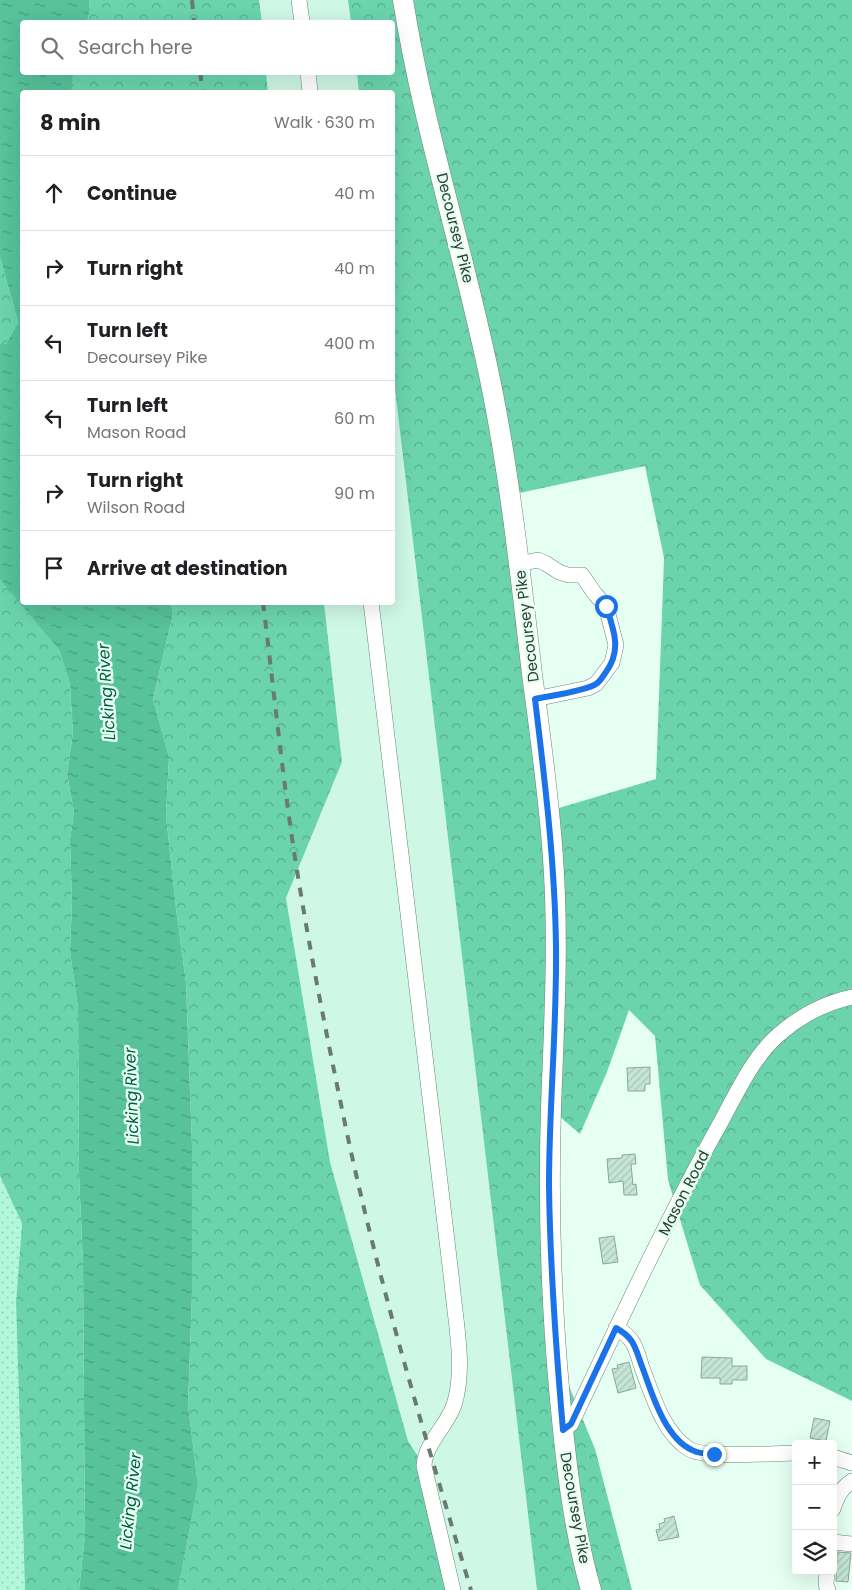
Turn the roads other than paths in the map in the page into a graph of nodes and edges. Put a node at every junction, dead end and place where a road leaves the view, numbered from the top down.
1 (299, 0) edge
2 (403, 0) edge
3 (302, 20) edge
4 (308, 75) edge
5 (310, 90) edge
6 (519, 564) junction
7 (371, 605) edge
8 (535, 699) junction
9 (852, 997) edge
10 (616, 1328) junction
11 (563, 1430) junction
12 (792, 1453) edge
13 (837, 1458) edge
14 (852, 1463) edge
15 (852, 1481) edge
16 (837, 1499) edge
17 (837, 1542) edge
18 (852, 1544) edge
19 (827, 1575) edge
20 (454, 1590) edge
21 (591, 1590) edge
22 (828, 1590) edge

1 - 3 street
2 - 6 main road, Decoursey Pike
4 - 5 street
6 - 8 main road, Decoursey Pike
6 - 8 street
7 - 20 street
8 - 11 main road, Decoursey Pike
9 - 10 street, Mason Road
10 - 11 street, Mason Road
10 - 12 street
11 - 21 main road, Decoursey Pike
13 - 14 street
15 - 16 street
17 - 18 street
19 - 22 street

